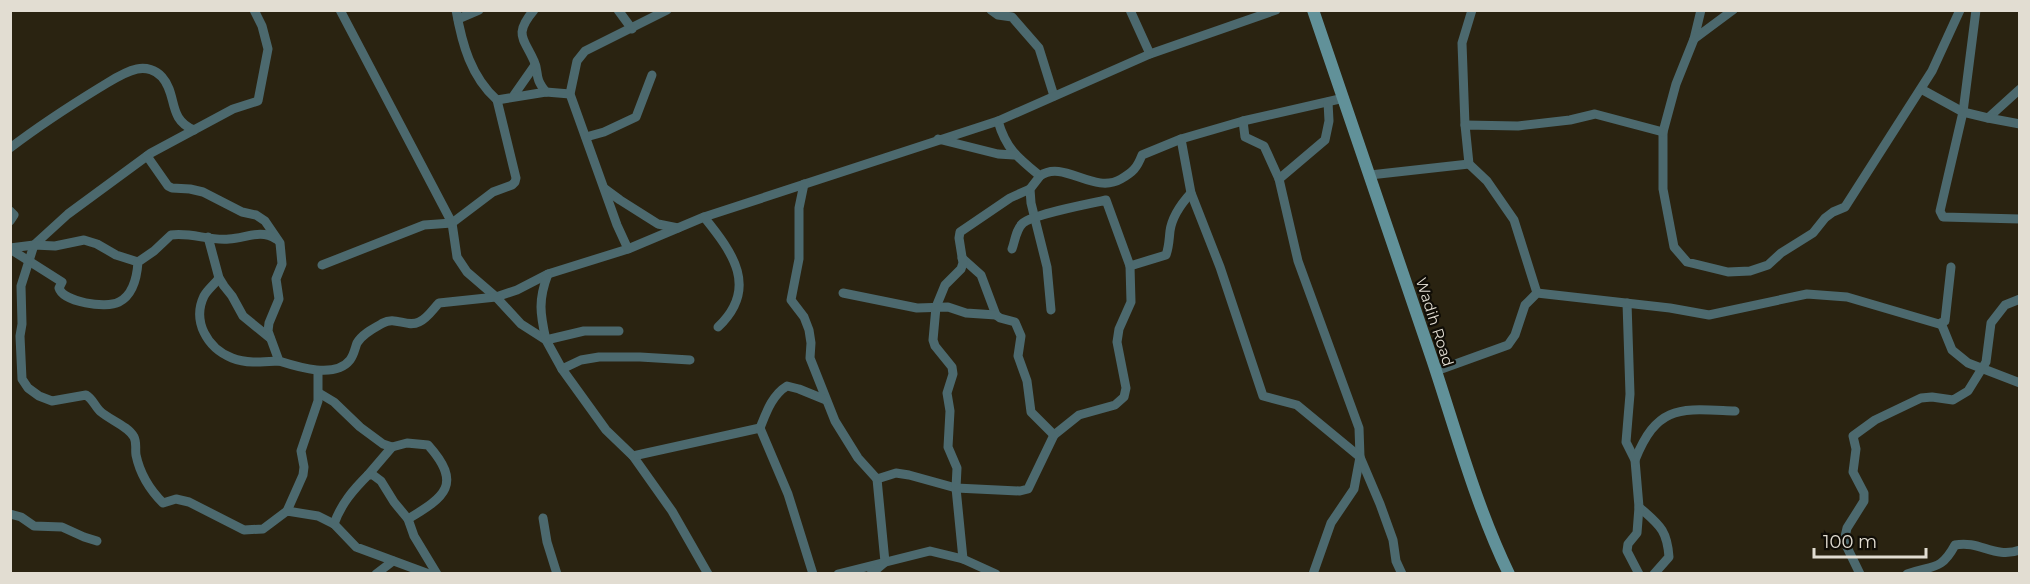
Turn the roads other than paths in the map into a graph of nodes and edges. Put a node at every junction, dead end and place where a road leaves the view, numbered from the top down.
1 (254, 10) edge
2 (340, 10) edge
3 (479, 10) edge
4 (534, 10) edge
5 (618, 10) edge
6 (667, 10) edge
7 (991, 10) edge
8 (1130, 10) edge
9 (1276, 10) edge
10 (1313, 10) edge
11 (1472, 10) edge
12 (1701, 10) edge
13 (1733, 10) edge
14 (1960, 10) edge
15 (1976, 10) edge
16 (457, 15) edge
17 (632, 29) junction
18 (1694, 39) junction
19 (1150, 54) junction
20 (536, 64) junction
21 (652, 75) dead end
22 (1921, 89) junction
23 (2019, 89) edge
24 (546, 92) junction
25 (570, 94) junction
26 (514, 95) junction
27 (1054, 96) junction
28 (1344, 98) junction
29 (497, 100) junction
30 (1328, 102) junction
31 (1963, 112) junction
32 (1988, 118) junction
33 (998, 121) junction
34 (1242, 121) junction
35 (2019, 124) edge
36 (1465, 125) junction
37 (194, 130) junction
38 (1663, 132) junction
39 (586, 137) junction
40 (938, 139) junction
41 (1181, 139) junction
42 (10, 148) edge
43 (1014, 155) junction
44 (147, 156) junction
45 (1469, 164) junction
46 (1370, 175) junction
47 (1040, 176) junction
48 (1279, 179) junction
49 (804, 184) junction
50 (1104, 185) junction
51 (605, 189) junction
52 (1030, 189) junction
53 (1191, 193) junction
54 (620, 200) junction
55 (1106, 200) junction
56 (10, 211) edge
57 (704, 217) junction
58 (1034, 218) junction
59 (2019, 219) edge
60 (10, 221) edge
61 (452, 223) junction
62 (617, 225) junction
63 (678, 228) junction
64 (208, 237) junction
65 (280, 243) junction
66 (34, 246) junction
67 (10, 248) edge
68 (628, 249) junction
69 (1012, 249) dead end
70 (962, 258) junction
71 (30, 261) junction
72 (138, 262) junction
73 (321, 265) dead end
74 (1130, 266) junction
75 (1951, 267) dead end
76 (548, 274) junction
77 (219, 278) junction
78 (843, 293) dead end
79 (1537, 293) junction
80 (496, 297) junction
81 (2019, 299) edge
82 (1627, 303) junction
83 (936, 307) junction
84 (1051, 310) dead end
85 (996, 315) junction
86 (1941, 323) junction
87 (718, 327) dead end
88 (619, 330) dead end
89 (270, 338) junction
90 (546, 340) junction
91 (690, 360) dead end
92 (279, 362) junction
93 (562, 369) junction
94 (1981, 369) junction
95 (318, 371) junction
96 (1436, 371) junction
97 (2019, 383) edge
98 (319, 393) junction
99 (826, 400) junction
100 (1735, 411) dead end
101 (760, 428) junction
102 (1054, 435) junction
103 (392, 447) junction
104 (633, 456) junction
105 (1360, 457) junction
106 (1635, 460) junction
107 (379, 463) junction
108 (368, 475) junction
109 (877, 479) junction
110 (381, 481) junction
111 (956, 488) junction
112 (1639, 507) junction
113 (287, 511) junction
114 (10, 514) edge
115 (543, 518) dead end
116 (408, 519) junction
117 (334, 524) junction
118 (96, 541) dead end
119 (2019, 550) edge
120 (963, 559) junction
121 (393, 561) junction
122 (885, 562) junction
123 (376, 573) edge
124 (429, 573) edge
125 (437, 573) edge
126 (557, 573) edge
127 (708, 573) edge
128 (813, 573) edge
129 (838, 573) edge
130 (871, 573) edge
131 (996, 573) edge
132 (1313, 573) edge
133 (1402, 573) edge
134 (1509, 573) edge
135 (1639, 573) edge
136 (1654, 573) edge
137 (1860, 573) edge
138 (1907, 573) edge

1 - 37 street
2 - 61 street
3 - 16 street
4 - 20 street
5 - 17 street
6 - 17 street
7 - 27 street
8 - 19 street
9 - 19 street
10 - 28 street, Wadih Road
11 - 36 street
12 - 18 street
13 - 18 street
14 - 22 street
15 - 31 street
16 - 29 street
17 - 25 street
18 - 38 street
19 - 27 street
20 - 24 street
20 - 26 street
21 - 39 street
22 - 31 street
22 - 38 street
23 - 32 street
24 - 25 street
24 - 26 street
25 - 39 street
26 - 29 street
27 - 33 street
28 - 30 street
28 - 46 street, Wadih Road
29 - 61 street
30 - 34 street
30 - 48 street
31 - 32 street
31 - 59 street
32 - 35 street
33 - 40 street
33 - 43 street
34 - 41 street
34 - 48 street
36 - 38 street
36 - 45 street
37 - 42 street
37 - 44 street
39 - 51 street
40 - 43 street
40 - 49 street
41 - 50 street
41 - 53 street
43 - 47 street
44 - 65 street
44 - 66 street
45 - 46 street
45 - 79 street
46 - 96 street, Wadih Road
47 - 50 street
47 - 52 street
48 - 105 street
49 - 57 street
49 - 99 street
50 - 55 street
51 - 54 street
51 - 62 street
52 - 58 street
52 - 70 street
53 - 74 street
53 - 105 street
54 - 62 street
54 - 63 street
55 - 58 street
55 - 74 street
56 - 60 street
57 - 63 street
57 - 87 street
58 - 69 street
58 - 84 street
61 - 73 street
61 - 80 street
62 - 68 street
63 - 68 street
64 - 65 street
64 - 72 street
64 - 77 street
65 - 89 street
66 - 67 street
66 - 71 street
66 - 72 street
67 - 71 street
68 - 76 street
70 - 83 street
70 - 85 street
71 - 72 street
71 - 113 street
74 - 102 street
75 - 86 street
76 - 80 street
76 - 90 street
77 - 89 street
77 - 92 street
78 - 83 street
79 - 82 street
79 - 96 street
80 - 90 street
80 - 95 street
81 - 94 street
82 - 86 street
82 - 106 street
83 - 85 street
83 - 111 street
85 - 102 street
86 - 94 street
88 - 90 street
89 - 92 street
90 - 93 street
91 - 93 street
92 - 95 street
93 - 104 street
94 - 97 street
94 - 137 street
95 - 98 street
96 - 134 street, Wadih Road
98 - 103 street
98 - 113 street
99 - 101 street
99 - 109 street
100 - 106 street
101 - 104 street
101 - 128 street
102 - 111 street
103 - 107 street
103 - 116 street
104 - 127 street
105 - 132 street
105 - 133 street
106 - 112 street
107 - 108 street
107 - 110 street
108 - 110 street
108 - 117 street
109 - 111 street
109 - 122 street
110 - 116 street
111 - 120 street
112 - 135 street
112 - 136 street
113 - 117 street
114 - 118 street
115 - 126 street
116 - 125 street
117 - 121 street
119 - 138 street
120 - 122 street
120 - 131 street
121 - 123 street
121 - 124 street
122 - 129 street
122 - 130 street

